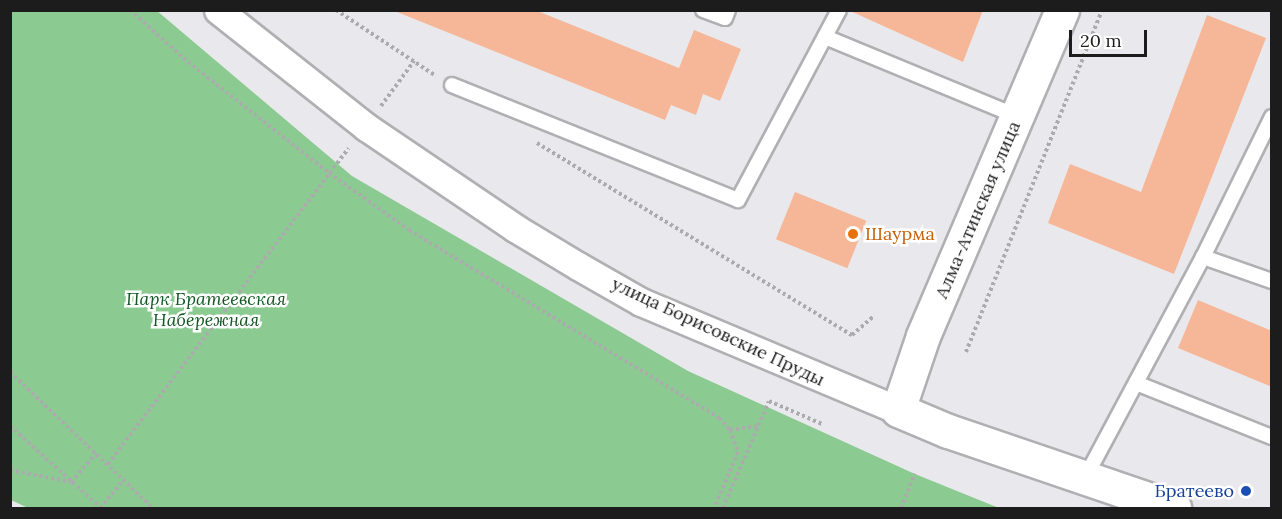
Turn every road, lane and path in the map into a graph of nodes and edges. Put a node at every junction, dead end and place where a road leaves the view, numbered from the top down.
1 (130, 10) edge
2 (218, 10) edge
3 (336, 10) edge
4 (704, 10) edge
5 (728, 10) edge
6 (839, 10) edge
7 (1062, 10) edge
8 (1102, 10) edge
9 (825, 37) junction
10 (414, 61) junction
11 (452, 85) joint
12 (1018, 117) junction
13 (1272, 117) edge
14 (366, 128) junction
15 (527, 136) dead end
16 (329, 173) junction
17 (1203, 256) junction
18 (1272, 281) edge
19 (874, 316) dead end
20 (966, 352) dead end
21 (10, 372) edge
22 (1136, 382) junction
23 (898, 410) junction
24 (822, 424) dead end
25 (10, 426) edge
26 (758, 426) junction
27 (730, 430) junction
28 (1272, 437) edge
29 (96, 453) junction
30 (108, 464) junction
31 (10, 470) edge
32 (915, 474) dead end
33 (1085, 478) junction
34 (123, 481) junction
35 (71, 482) junction
36 (101, 508) edge
37 (153, 508) edge
38 (714, 508) edge
39 (723, 508) edge
40 (901, 508) edge
41 (1174, 508) edge

1 - 16 path
2 - 14 street, улица Борисовские Пруды
3 - 10 path
4 - 5 lane
6 - 9 lane
7 - 12 street, Алма-Атинская улица
8 - 20 path
9 - 11 lane
9 - 12 lane
10 - 11 path
10 - 14 path
12 - 23 street, Алма-Атинская улица
13 - 17 lane
14 - 16 path
14 - 23 street, улица Борисовские Пруды
15 - 19 path
16 - 27 path
16 - 30 path
17 - 18 lane
17 - 22 lane
21 - 29 path
22 - 28 lane
22 - 33 lane
23 - 33 street, улица Борисовские Пруды
24 - 26 path
25 - 35 path
26 - 27 path
26 - 39 path
27 - 38 path
29 - 30 path
29 - 35 path
30 - 34 path
31 - 35 path
32 - 40 path
33 - 41 street, улица Борисовские Пруды
34 - 36 path
34 - 37 path
35 - 36 path

